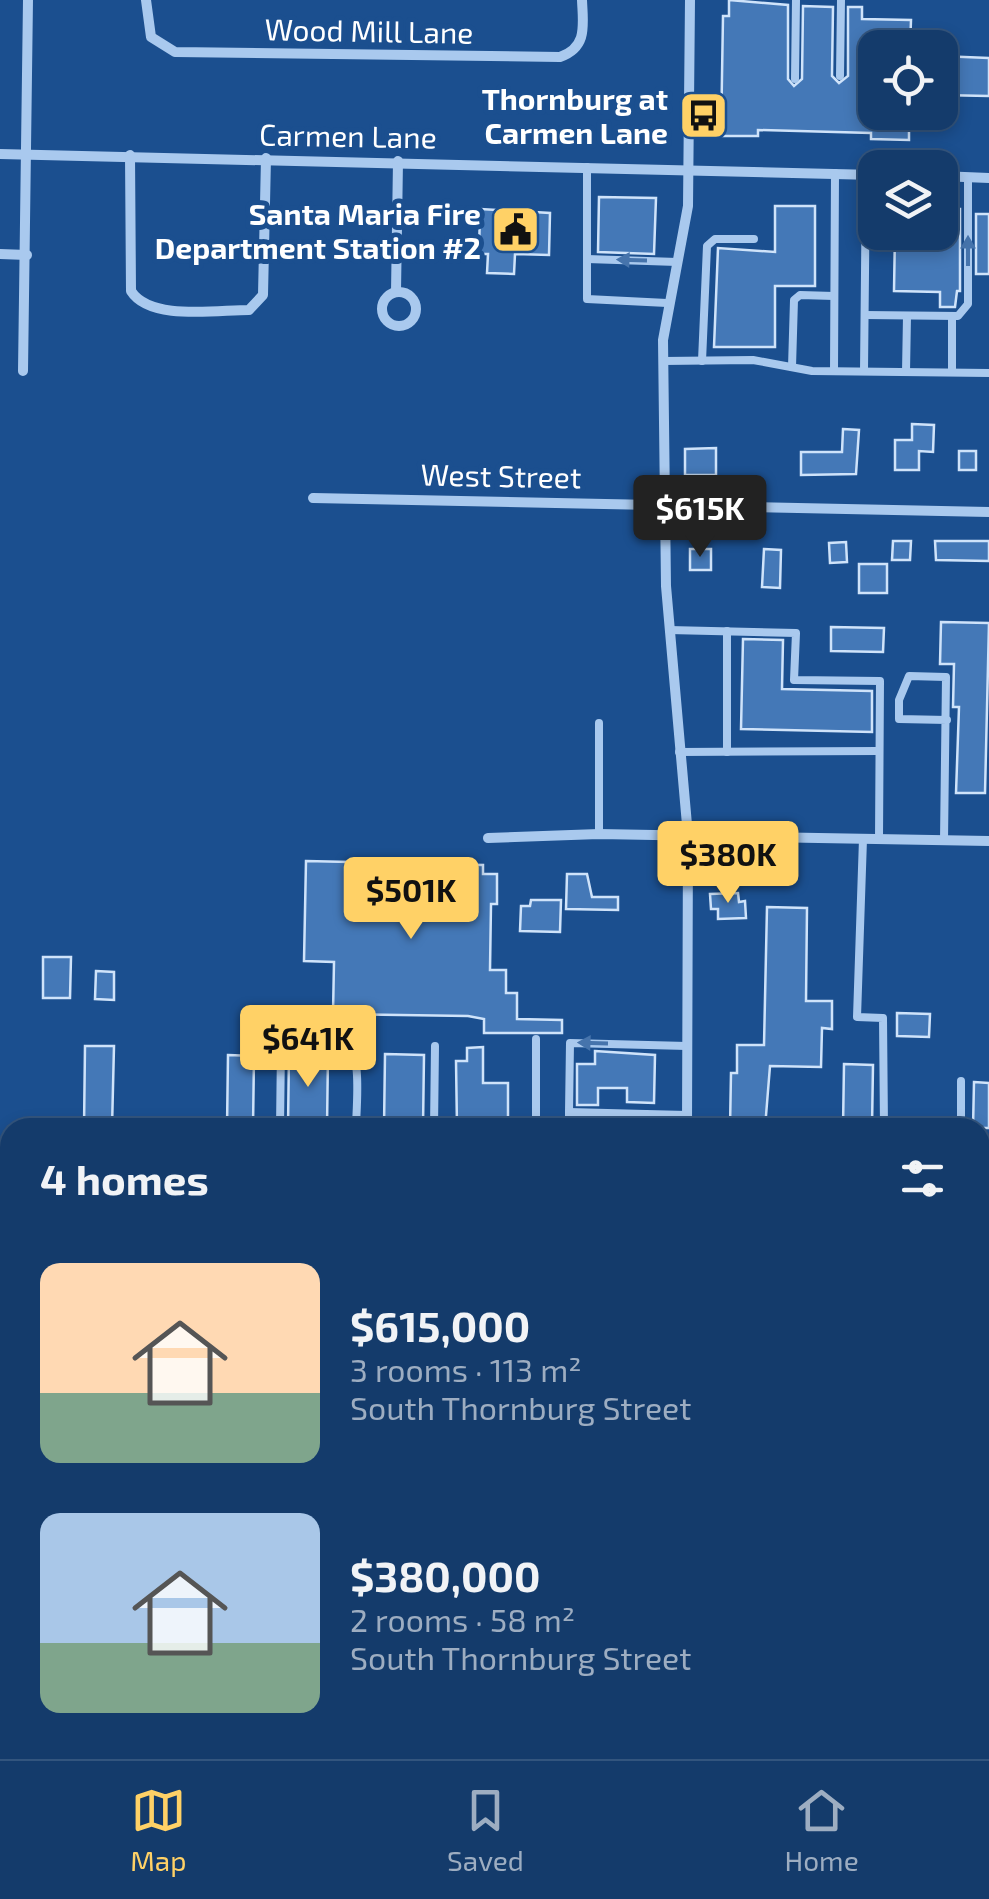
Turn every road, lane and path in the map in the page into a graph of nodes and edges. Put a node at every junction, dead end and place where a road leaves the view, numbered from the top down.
1 (28, 0) edge
2 (146, 0) edge
3 (582, 0) edge
4 (690, 0) edge
5 (796, 0) edge
6 (841, 0) edge
7 (840, 76) dead end
8 (795, 79) dead end
9 (0, 154) edge
10 (28, 154) junction
11 (130, 155) junction
12 (266, 158) junction
13 (398, 161) junction
14 (587, 166) junction
15 (688, 170) junction
16 (835, 173) junction
17 (858, 174) edge
18 (958, 177) edge
19 (968, 177) junction
20 (989, 178) edge
21 (754, 239) dead end
22 (867, 250) edge
23 (0, 254) edge
24 (27, 255) junction
25 (587, 259) junction
26 (676, 262) junction
27 (396, 292) dead end
28 (834, 296) junction
29 (667, 303) junction
30 (865, 315) junction
31 (907, 316) junction
32 (952, 316) junction
33 (663, 361) junction
34 (702, 361) junction
35 (792, 367) junction
36 (24, 371) dead end
37 (834, 371) junction
38 (864, 371) junction
39 (906, 372) junction
40 (952, 372) junction
41 (989, 372) edge
42 (313, 498) dead end
43 (664, 502) junction
44 (989, 512) edge
45 (669, 630) junction
46 (727, 631) junction
47 (947, 720) junction
48 (599, 722) dead end
49 (880, 751) junction
50 (679, 752) junction
51 (727, 752) junction
52 (599, 834) junction
53 (688, 836) junction
54 (488, 838) dead end
55 (864, 839) junction
56 (879, 840) junction
57 (944, 841) junction
58 (989, 841) edge
59 (536, 1038) dead end
60 (435, 1046) dead end
61 (686, 1046) junction
62 (960, 1081) dead end
63 (569, 1112) junction
64 (646, 1114) junction
65 (686, 1115) joint
66 (280, 1118) edge
67 (356, 1118) edge
68 (434, 1118) edge
69 (536, 1118) edge
70 (569, 1118) edge
71 (646, 1118) edge
72 (884, 1118) edge
73 (961, 1118) edge

1 - 10 street
2 - 3 street, Wood Mill Lane
4 - 15 street
5 - 8 lane
6 - 7 lane
9 - 10 street, Carmen Lane
10 - 11 street, Carmen Lane
10 - 24 street
11 - 12 street, Carmen Lane
11 - 12 street
12 - 13 street, Carmen Lane
13 - 14 street, Carmen Lane
13 - 27 street
14 - 15 street, Carmen Lane
14 - 25 lane
15 - 16 street, Carmen Lane
15 - 26 street
16 - 17 street, Carmen Lane
16 - 28 lane
18 - 19 street
19 - 20 street
32 -> 19 lane
21 - 34 lane
22 - 30 lane
23 - 24 street
24 - 36 street
26 -> 25 lane
25 - 29 lane
26 - 29 street
28 - 35 lane
28 - 37 lane
29 - 33 street
30 - 31 lane
30 - 38 lane
31 - 32 lane
31 - 39 lane
32 - 40 lane
33 - 34 lane
33 - 43 street
34 - 35 lane
35 - 37 lane
37 - 38 lane
38 - 39 lane
39 - 40 lane
40 - 41 lane
42 - 43 street, West Street
43 - 44 street, West Street
43 - 45 street
45 - 46 lane
45 - 50 street
46 - 49 lane
46 - 51 lane
47 - 47 lane
47 - 57 lane
48 - 52 lane
49 - 51 lane
49 - 56 lane
50 - 51 lane
50 - 53 street
52 - 53 street
52 - 54 street
53 - 55 street
53 - 61 street
55 - 56 street
55 - 72 lane
56 - 57 street
57 - 58 street
59 - 69 lane
60 - 68 lane
61 -> 63 lane
61 - 65 street
62 - 73 lane
63 - 64 lane
63 - 70 lane
64 - 65 lane
64 - 71 lane
66 - 67 lane

